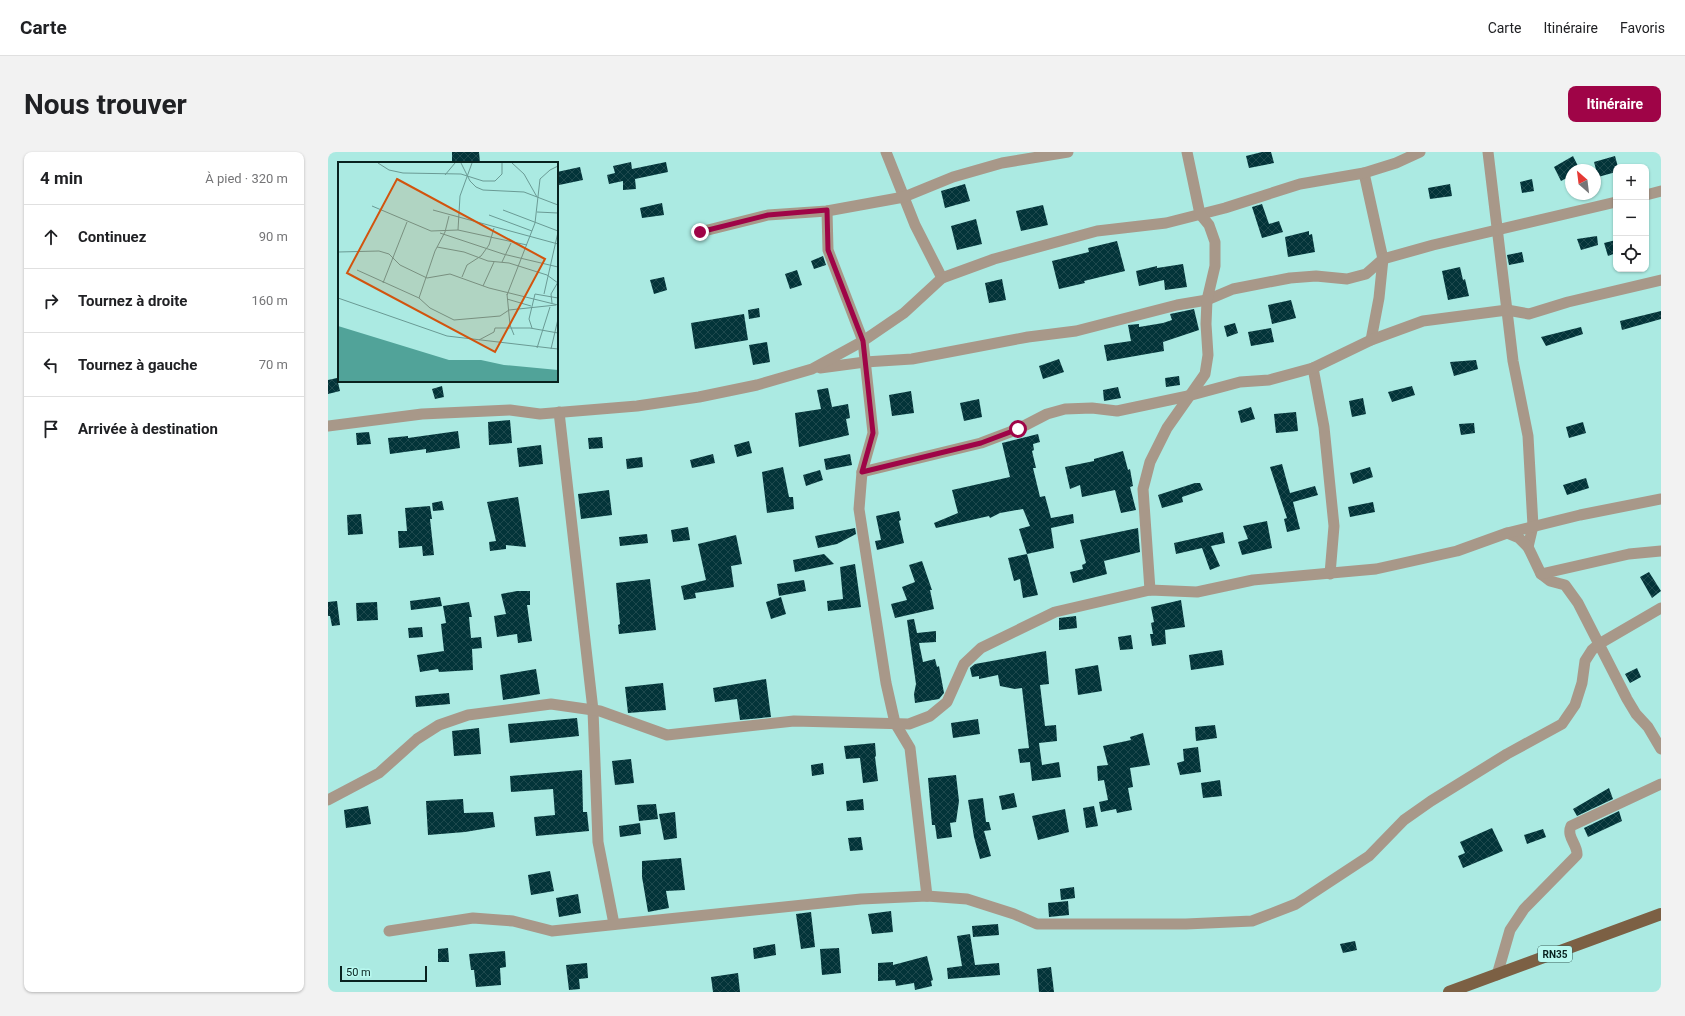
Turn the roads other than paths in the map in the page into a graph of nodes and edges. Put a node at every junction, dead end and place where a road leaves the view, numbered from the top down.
1 (886, 152) edge
2 (1068, 152) edge
3 (1187, 152) edge
4 (1420, 152) edge
5 (1488, 152) edge
6 (1364, 173) junction
7 (1661, 191) edge
8 (1649, 194) edge
9 (904, 197) junction
10 (1613, 203) edge
11 (827, 210) junction
12 (1200, 214) junction
13 (1498, 230) junction
14 (700, 232) dead end
15 (1383, 259) junction
16 (942, 278) junction
17 (1661, 280) edge
18 (1207, 300) junction
19 (1507, 310) junction
20 (1371, 340) junction
21 (863, 341) junction
22 (865, 362) junction
23 (1313, 368) junction
24 (812, 369) junction
25 (1188, 396) junction
26 (559, 412) junction
27 (328, 426) edge
28 (862, 472) junction
29 (1661, 500) edge
30 (1533, 526) junction
31 (1507, 533) junction
32 (1528, 547) junction
33 (1661, 551) edge
34 (1330, 574) junction
35 (1541, 574) junction
36 (1150, 590) junction
37 (1661, 608) edge
38 (1599, 644) junction
39 (593, 710) junction
40 (895, 723) junction
41 (1661, 749) edge
42 (1661, 784) edge
43 (328, 800) edge
44 (927, 896) junction
45 (1661, 914) edge
46 (614, 924) junction
47 (389, 931) dead end
48 (1498, 975) junction
49 (1448, 992) edge

1 - 9 street
2 - 9 street
3 - 12 street
4 - 6 street
5 - 13 street
6 - 12 street
6 - 15 street
7 - 8 street
9 - 11 street
9 - 16 street
10 - 13 street
11 - 14 street
11 - 21 street
12 - 16 street
12 - 18 street
13 - 15 street
13 - 19 street
15 - 18 street
15 - 20 street
16 - 21 street
17 - 19 street
18 - 22 street
18 - 25 street
19 - 20 street
19 - 30 street
20 - 23 street
21 - 22 street
21 - 24 street
22 - 24 street
22 - 28 street
23 - 25 street
23 - 34 street
24 - 26 street
25 - 28 street
25 - 36 street
26 - 27 street
26 - 39 street
28 - 40 street
29 - 30 street
30 - 31 street
30 - 32 street
31 - 32 street
31 - 34 street
32 - 35 street
33 - 35 street
34 - 36 street
35 - 38 street
36 - 40 street
37 - 38 street
38 - 41 street
38 - 44 street
39 - 40 street
39 - 43 street
39 - 46 street
40 - 44 street
42 - 48 street
44 - 46 street
45 - 48 main road, RN35
46 - 47 street
48 - 49 main road, RN35

